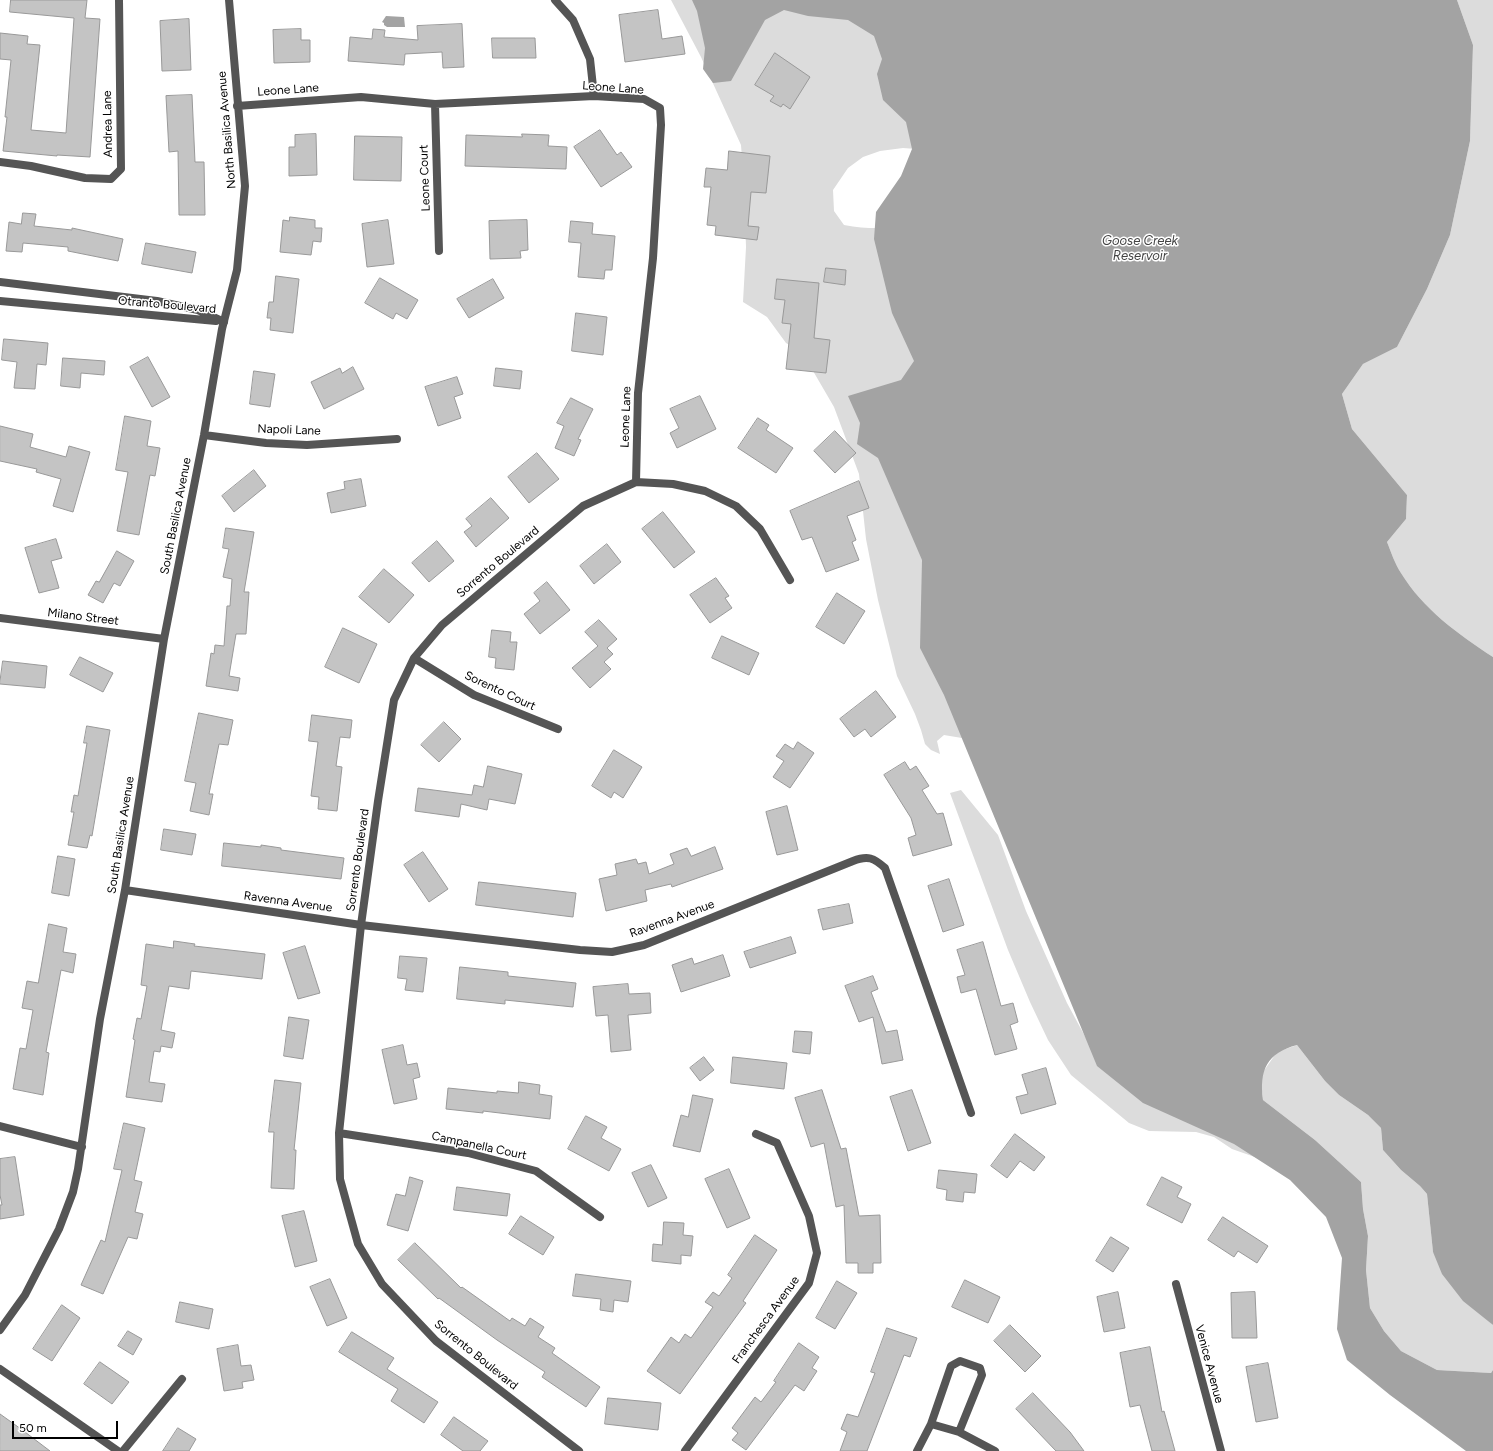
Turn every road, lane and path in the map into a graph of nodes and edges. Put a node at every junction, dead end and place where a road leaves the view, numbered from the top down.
1 (119, 0) edge
2 (229, 0) edge
3 (555, 0) edge
4 (594, 96) junction
5 (435, 104) junction
6 (237, 106) junction
7 (0, 162) edge
8 (439, 251) dead end
9 (0, 282) edge
10 (0, 301) edge
11 (223, 325) junction
12 (204, 435) junction
13 (397, 439) dead end
14 (636, 482) junction
15 (790, 580) dead end
16 (0, 618) edge
17 (164, 639) junction
18 (414, 658) junction
19 (558, 729) dead end
20 (125, 890) junction
21 (361, 925) junction
22 (971, 1113) dead end
23 (0, 1126) edge
24 (339, 1133) junction
25 (756, 1134) dead end
26 (82, 1147) junction
27 (600, 1217) dead end
28 (1176, 1284) dead end
29 (0, 1330) edge
30 (0, 1369) edge
31 (182, 1379) dead end
32 (931, 1424) junction
33 (960, 1432) junction
34 (118, 1451) edge
35 (122, 1451) edge
36 (579, 1451) edge
37 (685, 1451) edge
38 (917, 1451) edge
39 (995, 1451) edge
40 (1221, 1451) edge

1 - 7 street, Andrea Lane
2 - 6 street, North Basilica Avenue
3 - 4 street
4 - 5 street, Leone Lane
4 - 14 street, Leone Lane
5 - 6 street, Leone Lane
5 - 8 street, Leone Court
6 - 11 street, North Basilica Avenue
9 - 11 street, Otranto Boulevard
10 - 11 street, Otranto Boulevard
11 - 12 street, South Basilica Avenue
12 - 13 street, Napoli Lane
12 - 17 street, South Basilica Avenue
14 - 15 street, Sorrento Boulevard
14 - 18 street, Sorrento Boulevard
16 - 17 street, Milano Street
17 - 20 street, South Basilica Avenue
18 - 19 street, Sorento Court
18 - 21 street, Sorrento Boulevard
20 - 21 street, Ravenna Avenue
20 - 26 street, South Basilica Avenue
21 - 22 street, Ravenna Avenue
21 - 24 street, Sorrento Boulevard
23 - 26 street
24 - 27 street, Campanella Court
24 - 36 street, Sorrento Boulevard
25 - 37 street, Franchesca Avenue
26 - 29 street, South Basilica Avenue
28 - 40 street, Venice Avenue
30 - 34 street
31 - 35 street
32 - 33 street
32 - 33 street
32 - 38 street
33 - 39 street

